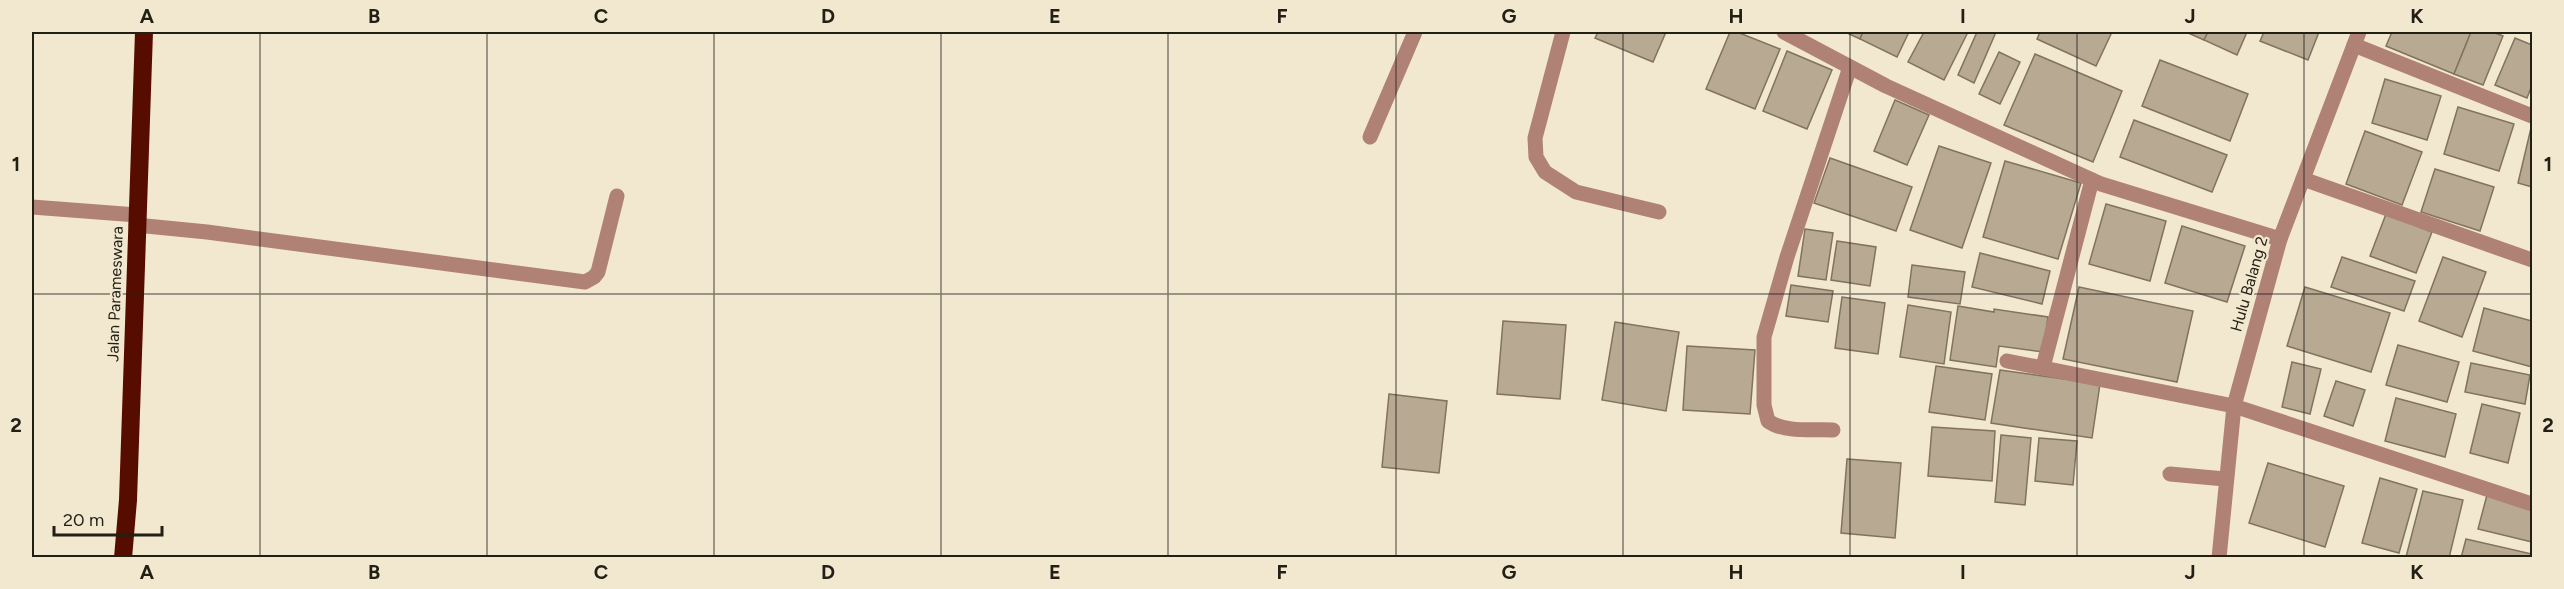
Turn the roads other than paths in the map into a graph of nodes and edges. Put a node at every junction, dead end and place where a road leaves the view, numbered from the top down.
1 (144, 32) edge
2 (1415, 32) edge
3 (1563, 32) edge
4 (1784, 32) edge
5 (2356, 38) edge
6 (1850, 67) junction
7 (2532, 116) edge
8 (1370, 137) dead end
9 (2303, 179) junction
10 (2092, 180) junction
11 (617, 196) dead end
12 (32, 207) edge
13 (1659, 212) dead end
14 (137, 220) junction
15 (2280, 239) junction
16 (2532, 260) edge
17 (2007, 361) dead end
18 (2043, 367) junction
19 (2234, 406) junction
20 (1833, 430) dead end
21 (2170, 474) dead end
22 (2225, 479) junction
23 (128, 500) junction
24 (2532, 504) edge
25 (123, 558) edge
26 (136, 558) edge
27 (2219, 558) edge

1 - 14 highway, Jalan Parameswara
2 - 8 street
3 - 13 street
4 - 6 street
5 - 7 street
5 - 9 street, Hulu Balang 2
6 - 10 street
6 - 20 street
9 - 15 street, Hulu Balang 2
9 - 16 street
10 - 15 street
10 - 18 street
11 - 14 street
12 - 14 street
14 - 23 highway, Jalan Parameswara
15 - 19 street, Hulu Balang 2
17 - 18 street
18 - 19 street
19 - 22 street, Hulu Balang 2
19 - 24 street
21 - 22 street
22 - 27 street, Hulu Balang 2
23 - 25 highway, Jalan Parameswara
23 - 26 highway

